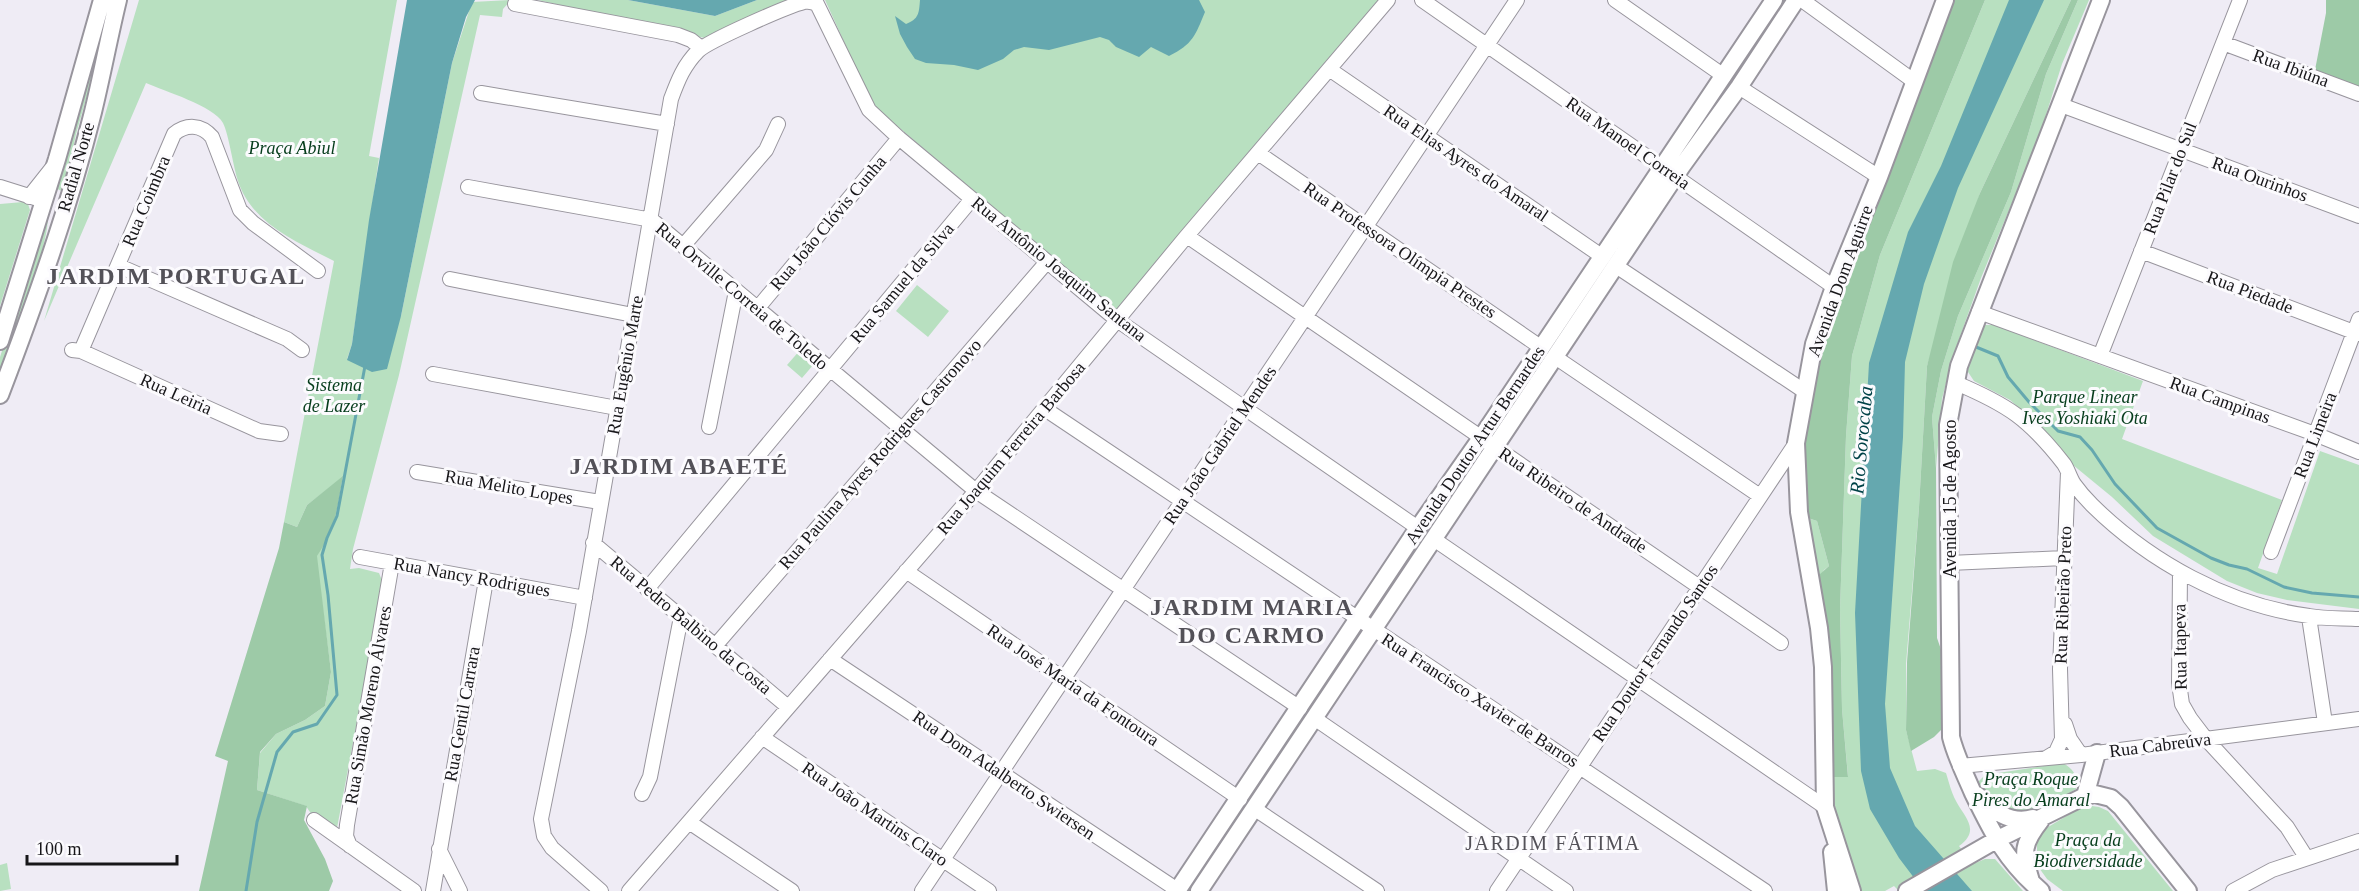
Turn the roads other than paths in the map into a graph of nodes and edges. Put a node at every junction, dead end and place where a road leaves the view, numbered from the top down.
1 (102, 0) edge
2 (118, 0) edge
3 (127, 0) edge
4 (1388, 0) edge
5 (1422, 0) edge
6 (1517, 0) edge
7 (1615, 0) edge
8 (1774, 0) edge
9 (1796, 0) edge
10 (1802, 0) edge
11 (1945, 0) edge
12 (2102, 0) edge
13 (2240, 0) edge
14 (813, 2) joint
15 (515, 4) dead end
16 (2223, 43) junction
17 (1487, 45) junction
18 (701, 48) junction
19 (1329, 69) junction
20 (1724, 76) junction
21 (1915, 82) junction
22 (1739, 87) junction
23 (481, 93) dead end
24 (2359, 94) edge
25 (2061, 105) junction
26 (92, 114) junction
27 (667, 124) junction
28 (778, 124) dead end
29 (1426, 136) junction
30 (899, 138) junction
31 (2181, 150) junction
32 (1258, 153) junction
33 (1669, 172) junction
34 (1879, 177) junction
35 (0, 187) edge
36 (468, 187) dead end
37 (0, 199) edge
38 (972, 199) junction
39 (36, 200) junction
40 (2359, 216) edge
41 (652, 220) junction
42 (1366, 227) junction
43 (1187, 236) junction
44 (683, 246) junction
45 (2141, 251) junction
46 (1609, 261) junction
47 (1046, 263) junction
48 (119, 266) junction
49 (318, 271) dead end
50 (450, 279) dead end
51 (41, 286) junction
52 (1834, 287) junction
53 (736, 291) junction
54 (758, 309) junction
55 (1979, 312) junction
56 (633, 315) junction
57 (1305, 317) junction
58 (1117, 320) junction
59 (2357, 328) edge
60 (0, 341) edge
61 (302, 350) dead end
62 (76, 351) joint
63 (1549, 352) junction
64 (2100, 356) junction
65 (830, 369) junction
66 (433, 374) dead end
67 (1956, 383) junction
68 (1804, 391) junction
69 (0, 395) edge
70 (618, 408) junction
71 (1244, 408) junction
72 (1045, 409) junction
73 (709, 427) dead end
74 (902, 429) junction
75 (280, 434) dead end
76 (2315, 434) junction
77 (1481, 438) junction
78 (1796, 443) junction
79 (1496, 448) junction
80 (2359, 452) edge
81 (2068, 470) junction
82 (417, 472) dead end
83 (1774, 476) junction
84 (1798, 478) junction
85 (976, 491) junction
86 (1760, 496) junction
87 (1182, 501) junction
88 (600, 502) junction
89 (1418, 528) junction
90 (1435, 540) junction
91 (593, 543) junction
92 (2271, 552) dead end
93 (360, 557) dead end
94 (2064, 558) junction
95 (393, 563) junction
96 (1949, 563) junction
97 (906, 571) junction
98 (2180, 572) junction
99 (486, 580) junction
100 (1699, 587) junction
101 (647, 589) junction
102 (1123, 590) junction
103 (585, 598) junction
104 (681, 617) junction
105 (2309, 617) junction
106 (1358, 619) junction
107 (2359, 619) edge
108 (1373, 629) junction
109 (1781, 643) dead end
110 (715, 646) junction
111 (830, 659) junction
112 (1064, 679) junction
113 (1638, 679) junction
114 (789, 707) junction
115 (1300, 708) junction
116 (1314, 718) junction
117 (2063, 719) junction
118 (2359, 719) edge
119 (2325, 723) junction
120 (762, 737) junction
121 (2206, 739) junction
122 (2089, 754) junction
123 (2046, 759) junction
124 (1580, 766) junction
125 (1960, 766) junction
126 (1001, 773) junction
127 (1972, 790) junction
128 (642, 794) dead end
129 (2085, 796) junction
130 (1240, 799) junction
131 (1825, 807) junction
132 (1256, 809) junction
133 (2045, 814) junction
134 (314, 820) dead end
135 (689, 822) junction
136 (1829, 824) junction
137 (2359, 841) edge
138 (1989, 844) junction
139 (350, 846) junction
140 (439, 849) junction
141 (2306, 857) junction
142 (1518, 858) junction
143 (943, 860) junction
144 (2036, 887) edge
145 (414, 891) edge
146 (421, 891) edge
147 (433, 891) edge
148 (460, 891) edge
149 (601, 891) edge
150 (629, 891) edge
151 (792, 891) edge
152 (922, 891) edge
153 (989, 891) edge
154 (1178, 891) edge
155 (1200, 891) edge
156 (1377, 891) edge
157 (1497, 891) edge
158 (1566, 891) edge
159 (1765, 891) edge
160 (1836, 891) edge
161 (1852, 891) edge
162 (1907, 891) edge
163 (2188, 891) edge
164 (2233, 891) edge

1 - 39 main road, Radial Norte
2 - 26 main road, Radial Norte
3 - 26 main road
4 - 19 street, Rua Joaquim Ferreira Barbosa
5 - 17 street, Rua Manoel Correia
6 - 17 street, Rua João Gabriel Mendes
7 - 20 street
8 - 20 main road, Avenida Doutor Artur Bernardes
9 - 22 main road, Avenida Doutor Artur Bernardes
10 - 21 street
11 - 21 main road, Avenida Dom Aguirre
12 - 25 main road, Avenida 15 de Agosto
13 - 16 street, Rua Pilar do Sul
14 - 18 street, Rua Eugênio Marte
14 - 30 street, Rua Antônio Joaquim Santana
15 - 18 street
16 - 24 street, Rua Ibiúna
16 - 31 street, Rua Pilar do Sul
17 - 29 street, Rua João Gabriel Mendes
17 - 33 street, Rua Manoel Correia
18 - 27 street, Rua Eugênio Marte
19 - 29 street, Rua Elias Ayres do Amaral
19 - 32 street, Rua Joaquim Ferreira Barbosa
20 - 33 main road, Avenida Doutor Artur Bernardes
21 - 34 main road, Avenida Dom Aguirre
22 - 33 main road, Avenida Doutor Artur Bernardes
22 - 34 street
23 - 27 street
25 - 31 street, Rua Ourinhos
25 - 55 main road, Avenida 15 de Agosto
26 - 51 main road, Radial Norte
27 - 41 street, Rua Eugênio Marte
28 - 44 street
29 - 42 street, Rua João Gabriel Mendes
29 - 46 street, Rua Elias Ayres do Amaral
30 - 38 street, Rua Antônio Joaquim Santana
30 - 54 street, Rua João Clóvis Cunha
31 - 40 street, Rua Ourinhos
31 - 45 street, Rua Pilar do Sul
32 - 42 street, Rua Professora Olímpia Prestes
32 - 43 street, Rua Joaquim Ferreira Barbosa
33 - 46 main road, Avenida Doutor Artur Bernardes
33 - 52 street, Rua Manoel Correia
34 - 52 main road, Avenida Dom Aguirre
35 - 39 street
36 - 41 street, Rua Orville Correia de Toledo
37 - 39 street
38 - 47 street, Rua Antônio Joaquim Santana
38 - 65 street, Rua Samuel da Silva
39 - 51 main road
39 - 60 main road, Radial Norte
41 - 44 street, Rua Orville Correia de Toledo
41 - 56 street, Rua Eugênio Marte
42 - 57 street, Rua João Gabriel Mendes
42 - 63 street, Rua Professora Olímpia Prestes
43 - 57 street, Rua Ribeiro de Andrade
43 - 58 street, Rua Joaquim Ferreira Barbosa
44 - 53 street, Rua Orville Correia de Toledo
45 - 59 street, Rua Piedade
45 - 64 street, Rua Pilar do Sul
46 - 63 main road, Avenida Doutor Artur Bernardes
46 - 68 street, Rua Elias Ayres do Amaral
47 - 58 street, Rua Antônio Joaquim Santana
47 - 74 street, Rua Paulina Ayres Rodrigues Castronovo
48 - 49 street, Rua Coimbra
48 - 61 street
48 - 62 street, Rua Coimbra
50 - 56 street
51 - 69 main road, Radial Norte
52 - 68 main road, Avenida Dom Aguirre
53 - 54 street, Rua Orville Correia de Toledo
53 - 73 street
54 - 65 street, Rua Orville Correia de Toledo
55 - 64 street, Rua Campinas
55 - 67 main road, Avenida 15 de Agosto
56 - 70 street, Rua Eugênio Marte
57 - 71 street, Rua João Gabriel Mendes
57 - 77 street, Rua Ribeiro de Andrade
58 - 71 street, Rua Antônio Joaquim Santana
58 - 72 street, Rua Joaquim Ferreira Barbosa
59 - 76 street, Rua Limeira
62 - 75 street, Rua Leiria
63 - 77 main road, Avenida Doutor Artur Bernardes
63 - 79 main road, Avenida Doutor Artur Bernardes
63 - 86 street, Rua Professora Olímpia Prestes
64 - 76 street, Rua Campinas
65 - 74 street, Rua Orville Correia de Toledo
65 - 101 street, Rua Samuel da Silva
66 - 70 street
67 - 81 street
67 - 96 main road, Avenida 15 de Agosto
68 - 78 main road, Avenida Dom Aguirre
70 - 88 street, Rua Eugênio Marte
71 - 87 street, Rua João Gabriel Mendes
71 - 89 street, Rua Antônio Joaquim Santana
72 - 85 street, Rua Joaquim Ferreira Barbosa
72 - 87 street, Rua Francisco Xavier de Barros
74 - 85 street, Rua Orville Correia de Toledo
74 - 110 street, Rua Paulina Ayres Rodrigues Castronovo
76 - 80 street, Rua Campinas
76 - 92 street, Rua Limeira
77 - 79 street, Rua Ribeiro de Andrade
77 - 89 main road, Avenida Doutor Artur Bernardes
78 - 83 street, Rua Doutor Fernando Santos
78 - 84 main road, Avenida Dom Aguirre
79 - 90 main road, Avenida Doutor Artur Bernardes
79 - 100 street, Rua Ribeiro de Andrade
81 - 94 street, Rua Ribeirão Preto
81 - 98 street
82 - 88 street, Rua Melito Lopes
83 - 84 street
83 - 86 street, Rua Doutor Fernando Santos
84 - 131 main road, Avenida Dom Aguirre
85 - 97 street, Rua Joaquim Ferreira Barbosa
85 - 102 street, Rua Orville Correia de Toledo
86 - 100 street, Rua Doutor Fernando Santos
87 - 102 street, Rua João Gabriel Mendes
87 - 106 street, Rua Francisco Xavier de Barros
88 - 91 street, Rua Eugênio Marte
89 - 106 main road, Avenida Doutor Artur Bernardes
90 - 108 main road, Avenida Doutor Artur Bernardes
90 - 113 street
91 - 101 street, Rua Pedro Balbino da Costa
91 - 103 street, Rua Eugênio Marte
93 - 95 street, Rua Nancy Rodrigues
94 - 96 street
94 - 117 street, Rua Ribeirão Preto
95 - 99 street, Rua Nancy Rodrigues
95 - 139 street, Rua Simão Moreno Álvares
96 - 125 main road, Avenida 15 de Agosto
97 - 111 street, Rua Joaquim Ferreira Barbosa
97 - 112 street, Rua José Maria da Fontoura
98 - 105 street
98 - 121 street, Rua Itapeva
99 - 103 street, Rua Nancy Rodrigues
99 - 140 street, Rua Gentil Carrara
100 - 109 street, Rua Ribeiro de Andrade
100 - 113 street, Rua Doutor Fernando Santos
101 - 104 street, Rua Pedro Balbino da Costa
102 - 112 street, Rua João Gabriel Mendes
102 - 115 street, Rua Orville Correia de Toledo
103 - 149 street, Rua Eugênio Marte
104 - 110 street, Rua Pedro Balbino da Costa
104 - 128 street
105 - 107 street
105 - 119 street
106 - 108 street, Rua Francisco Xavier de Barros
106 - 115 main road, Avenida Doutor Artur Bernardes
108 - 116 main road, Avenida Doutor Artur Bernardes
108 - 124 street, Rua Francisco Xavier de Barros
110 - 114 street, Rua Pedro Balbino da Costa
111 - 114 street, Rua Joaquim Ferreira Barbosa
111 - 126 street, Rua Dom Adalberto Swiersen
112 - 126 street, Rua João Gabriel Mendes
112 - 130 street, Rua José Maria da Fontoura
113 - 124 street, Rua Doutor Fernando Santos
113 - 131 street
114 - 120 street, Rua Joaquim Ferreira Barbosa
115 - 130 main road, Avenida Doutor Artur Bernardes
116 - 132 main road, Avenida Doutor Artur Bernardes
116 - 142 street
117 - 122 street, Rua Ribeirão Preto
117 - 123 street, Rua Ribeirão Preto
118 - 119 street, Rua Cabreúva
119 - 121 street, Rua Cabreúva
120 - 135 street, Rua Joaquim Ferreira Barbosa
120 - 143 street, Rua João Martins Claro
121 - 122 street, Rua Cabreúva
121 - 141 street, Rua Itapeva
122 - 123 street, Rua Cabreúva
122 - 129 main road
123 - 125 street, Rua Cabreúva
124 - 142 street, Rua Doutor Fernando Santos
124 - 159 street, Rua Francisco Xavier de Barros
125 - 127 main road, Avenida 15 de Agosto
126 - 143 street, Rua João Gabriel Mendes
126 - 154 street, Rua Dom Adalberto Swiersen
127 - 133 main road
127 - 138 main road, Avenida 15 de Agosto
129 - 133 main road
129 - 163 main road
130 - 154 main road, Avenida Doutor Artur Bernardes
131 - 136 main road, Avenida Dom Aguirre
132 - 155 main road, Avenida Doutor Artur Bernardes
132 - 156 street
133 - 138 main road
133 - 144 main road
134 - 139 street
135 - 150 street, Rua Joaquim Ferreira Barbosa
135 - 151 street
136 - 160 main road, Avenida Dom Aguirre
136 - 161 main road, Avenida Dom Aguirre
137 - 141 street
138 - 144 main road, Avenida 15 de Agosto
138 - 162 main road
139 - 145 street
140 - 146 street, Rua Gentil Carrara
140 - 147 street, Rua Gentil Carrara
140 - 148 street
141 - 164 street
142 - 157 street, Rua Doutor Fernando Santos
142 - 158 street
143 - 152 street, Rua João Gabriel Mendes
143 - 153 street, Rua João Martins Claro

